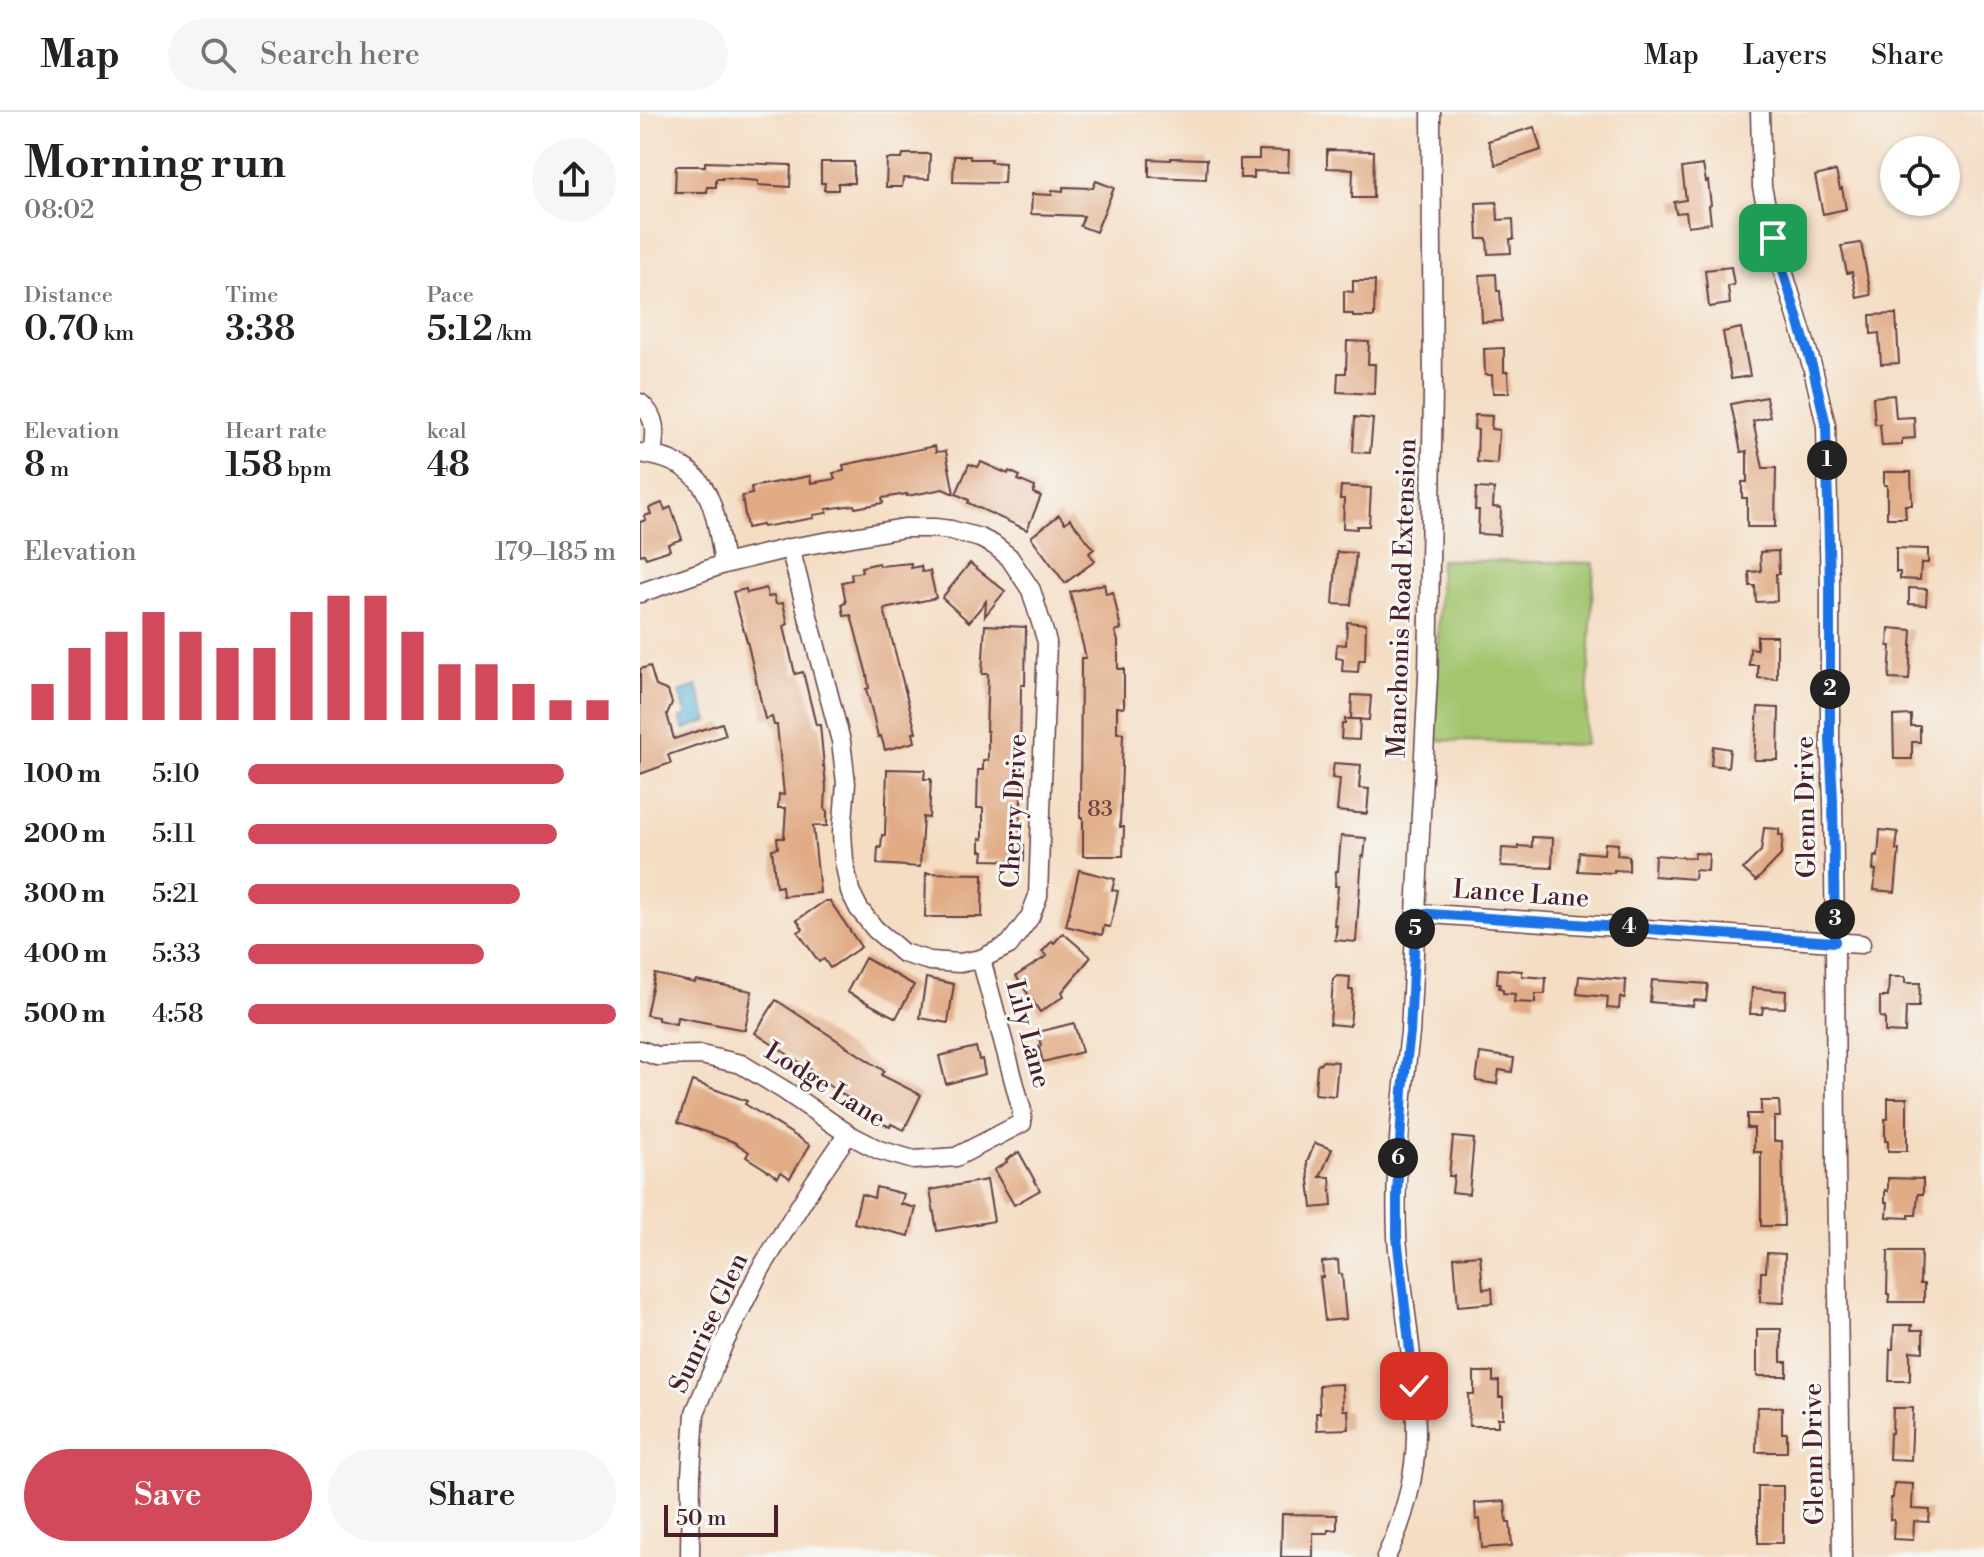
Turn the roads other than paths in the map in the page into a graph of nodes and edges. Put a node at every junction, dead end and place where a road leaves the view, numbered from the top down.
1 (1431, 112) edge
2 (1760, 112) edge
3 (640, 403) edge
4 (646, 454) edge
5 (790, 548) junction
6 (724, 564) junction
7 (640, 593) edge
8 (1416, 913) junction
9 (1835, 942) junction
10 (1861, 944) dead end
11 (981, 959) junction
12 (640, 1050) edge
13 (1022, 1123) joint
14 (848, 1134) junction
15 (690, 1557) edge
16 (1386, 1557) edge
17 (1842, 1557) edge

1 - 8 street, Manchonis Road Extension
2 - 9 street, Glenn Drive
3 - 4 street
4 - 6 street
5 - 6 street, Cherry Drive
5 - 11 street, Cherry Drive
5 - 11 street, Cherry Drive
6 - 7 street, Cherry Drive
8 - 9 street, Lance Lane
8 - 16 street, Manchonis Road Extension
9 - 10 street, Lance Lane
9 - 17 street, Glenn Drive
11 - 13 street, Lily Lane
12 - 14 street, Lodge Lane
13 - 14 street, Lodge Lane
14 - 15 street, Sunrise Glen

